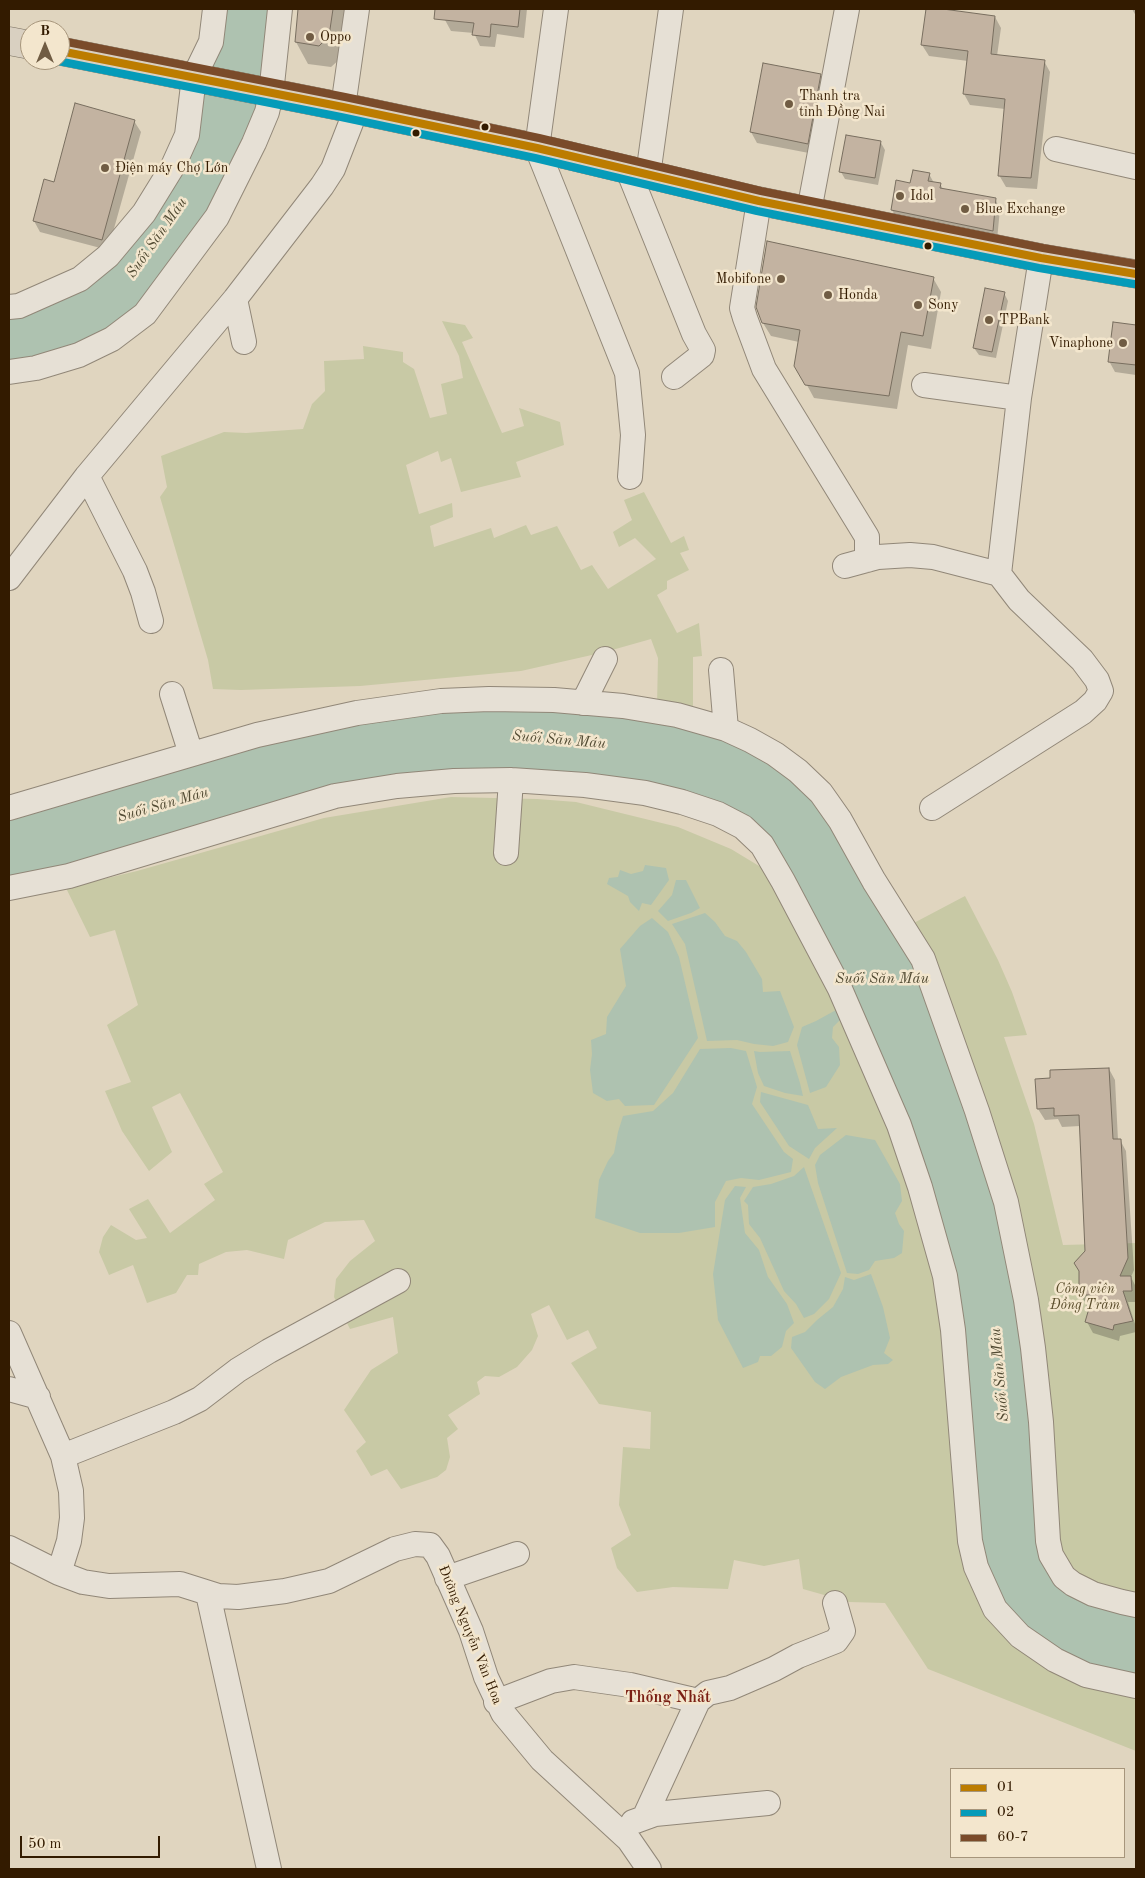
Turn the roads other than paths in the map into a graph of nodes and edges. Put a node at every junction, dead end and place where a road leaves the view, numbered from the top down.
1 (215, 9) edge
2 (280, 9) edge
3 (357, 9) edge
4 (556, 9) edge
5 (671, 9) edge
6 (847, 9) edge
7 (70, 53) edge
8 (194, 77) junction
9 (271, 94) junction
10 (349, 109) junction
11 (537, 148) junction
12 (1056, 150) dead end
13 (1136, 167) edge
14 (638, 172) junction
15 (759, 201) junction
16 (809, 211) junction
17 (1041, 258) junction
18 (1136, 274) edge
19 (235, 299) junction
20 (9, 307) edge
21 (244, 342) dead end
22 (9, 372) edge
23 (674, 376) dead end
24 (924, 386) dead end
25 (1019, 398) junction
26 (87, 476) junction
27 (630, 477) dead end
28 (999, 574) junction
29 (9, 578) edge
30 (151, 621) dead end
31 (605, 659) dead end
32 (721, 670) dead end
33 (172, 694) dead end
34 (583, 702) junction
35 (726, 729) junction
36 (191, 754) junction
37 (511, 780) junction
38 (9, 808) edge
39 (932, 808) dead end
40 (506, 853) dead end
41 (9, 888) edge
42 (398, 1281) dead end
43 (9, 1333) edge
44 (9, 1389) edge
45 (38, 1397) junction
46 (63, 1456) junction
47 (9, 1548) edge
48 (517, 1554) dead end
49 (58, 1573) junction
50 (447, 1578) junction
51 (208, 1594) junction
52 (835, 1603) dead end
53 (1136, 1604) edge
54 (1136, 1686) edge
55 (698, 1701) junction
56 (496, 1702) junction
57 (768, 1803) dead end
58 (645, 1816) junction
59 (618, 1829) junction
60 (269, 1869) edge
61 (649, 1869) edge

1 - 8 street
2 - 9 street
3 - 10 street
4 - 11 street
5 - 14 street
6 - 16 street
7 - 8 main road
8 - 9 main road
8 - 20 street
9 - 10 main road
9 - 22 street
10 - 11 main road
10 - 19 street
11 - 14 main road
11 - 27 street
12 - 13 street
14 - 15 main road
14 - 23 street
15 - 16 main road
15 - 28 street
16 - 17 main road
17 - 18 main road
17 - 25 street
19 - 21 street
19 - 26 street
24 - 25 street
25 - 28 street
26 - 29 street
26 - 30 street
28 - 39 street
31 - 34 street
32 - 35 street
33 - 36 street
34 - 35 street
34 - 36 street
35 - 53 street
36 - 38 street
37 - 40 street
37 - 41 street
37 - 54 street
42 - 46 street
43 - 45 street
44 - 45 street
45 - 46 street
46 - 49 street
47 - 49 street, Đường Nguyễn Văn Hoa
48 - 50 street
49 - 51 street, Đường Nguyễn Văn Hoa
50 - 51 street, Đường Nguyễn Văn Hoa
50 - 56 street, Đường Nguyễn Văn Hoa
51 - 60 street
52 - 55 street
55 - 56 street
55 - 58 street
56 - 59 street, Đường Nguyễn Văn Hoa
57 - 58 street
58 - 59 street
59 - 61 street, Đường Nguyễn Văn Hoa

